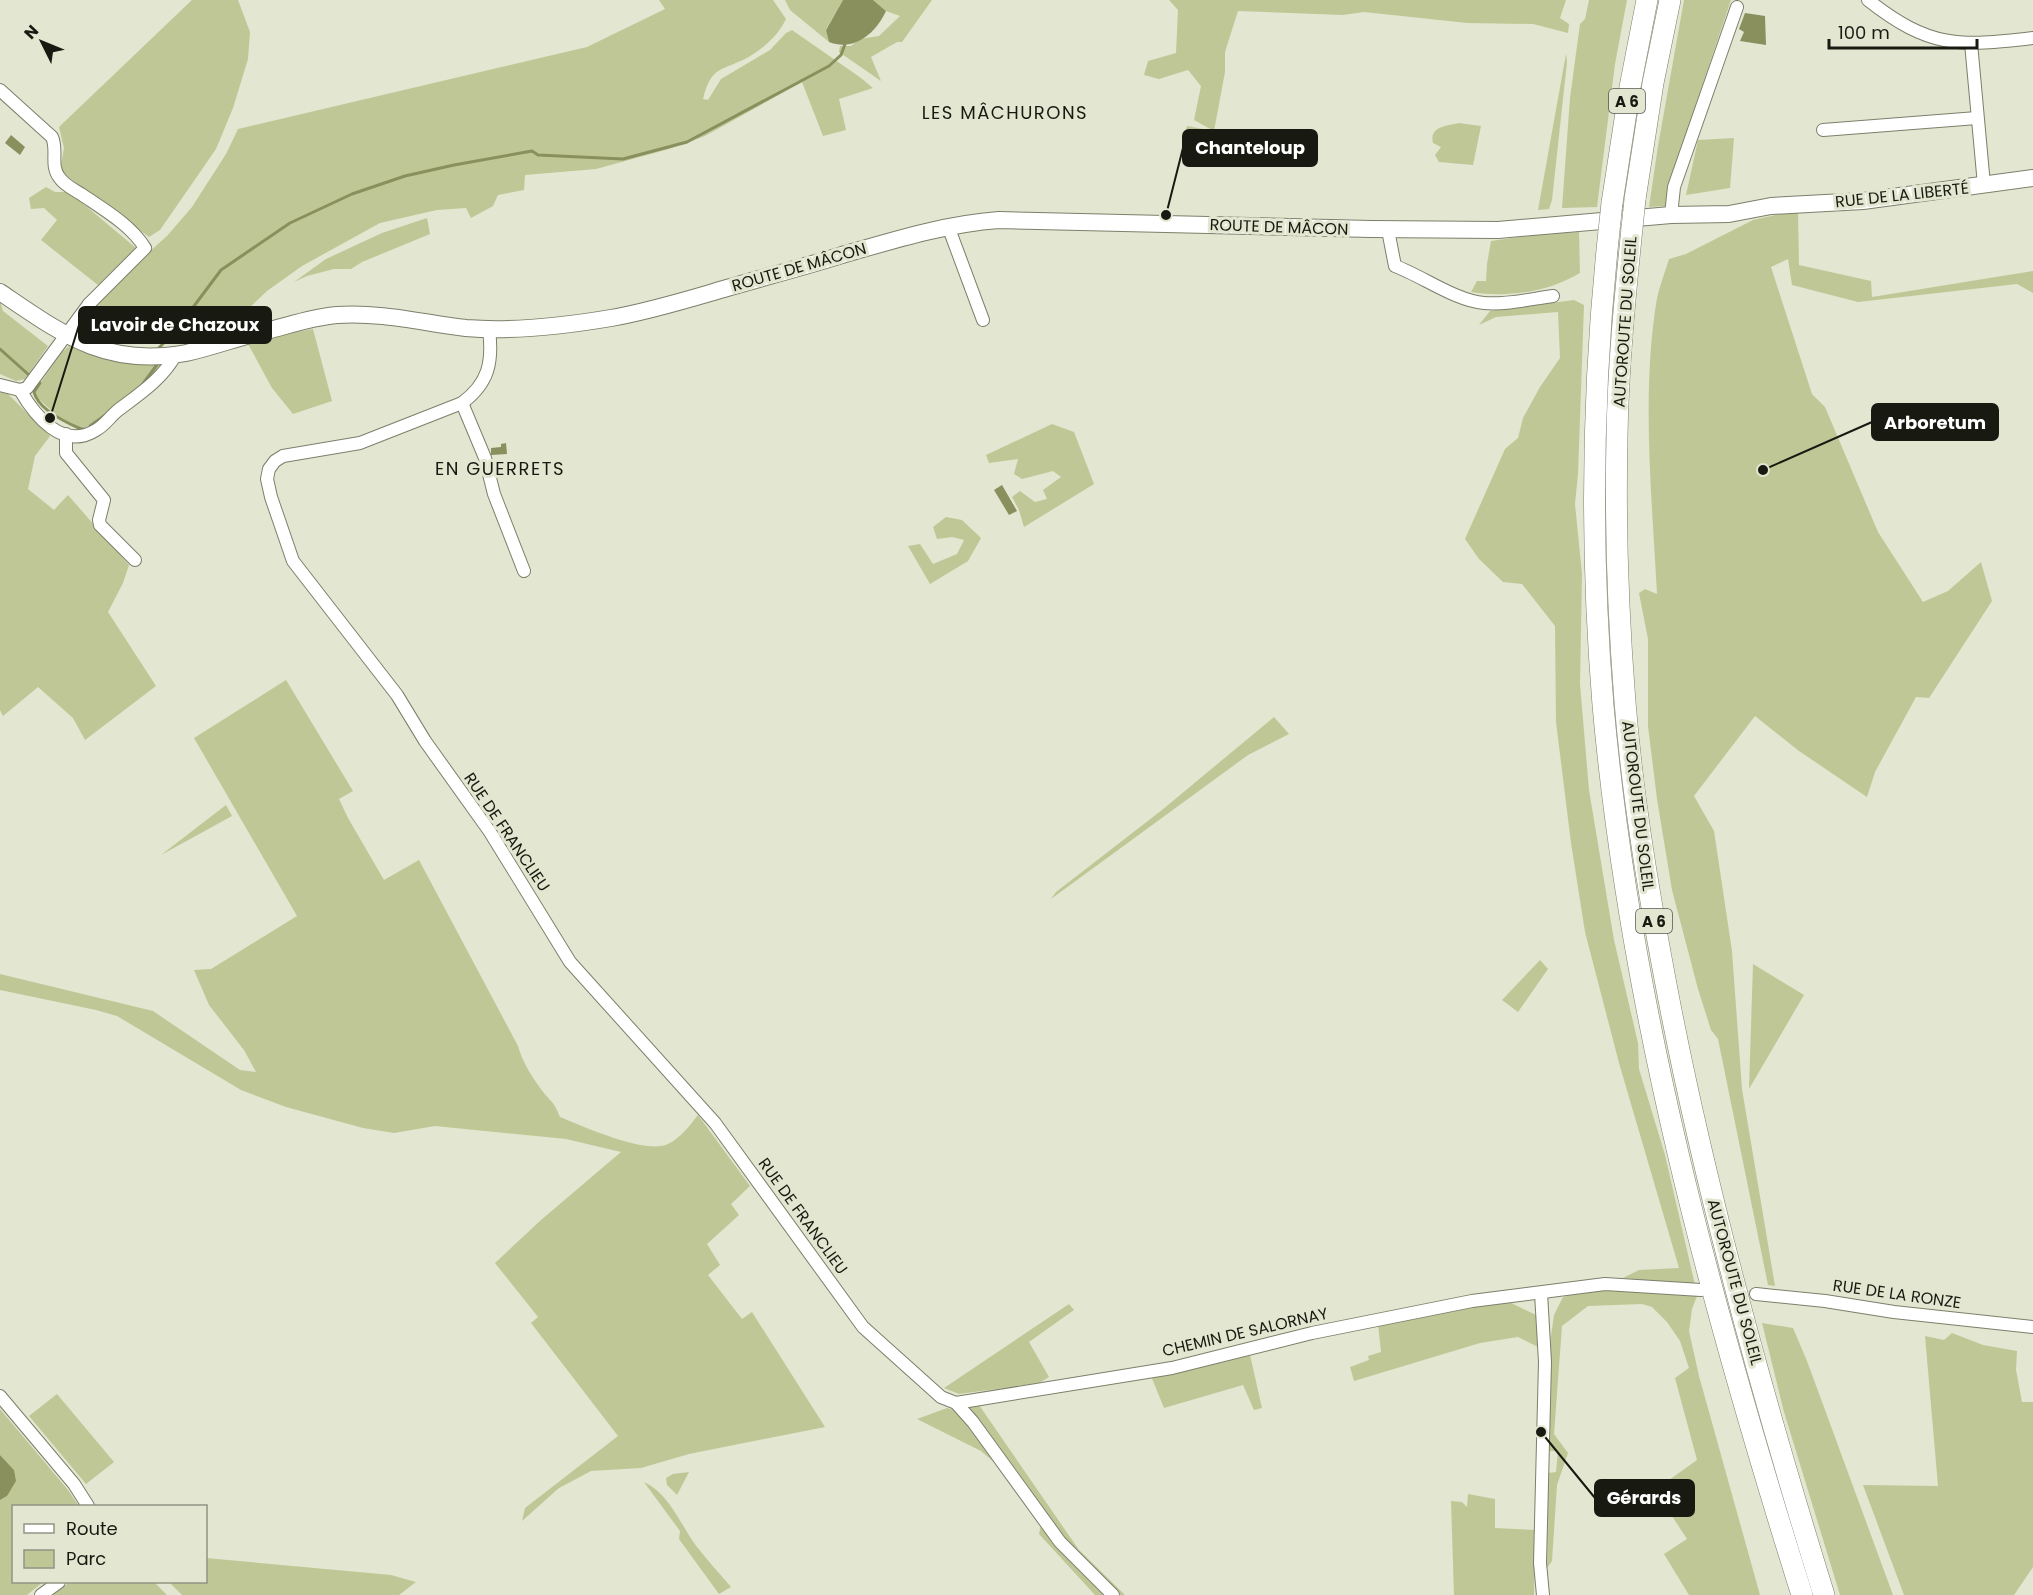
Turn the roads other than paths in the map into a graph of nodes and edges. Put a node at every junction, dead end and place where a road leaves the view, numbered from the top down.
1 (1647, 0) edge
2 (1670, 0) edge
3 (1868, 0) edge
4 (1737, 7) dead end
5 (2033, 38) edge
6 (1971, 44) junction
7 (0, 90) edge
8 (1977, 118) junction
9 (1824, 130) dead end
10 (2033, 178) edge
11 (1984, 185) junction
12 (1671, 215) junction
13 (1619, 221) junction
14 (948, 226) junction
15 (1388, 230) junction
16 (0, 292) edge
17 (1553, 296) dead end
18 (89, 304) junction
19 (983, 320) dead end
20 (489, 329) junction
21 (66, 335) junction
22 (96, 348) junction
23 (163, 355) junction
24 (0, 385) edge
25 (21, 390) junction
26 (462, 403) junction
27 (66, 434) junction
28 (135, 560) dead end
29 (524, 571) dead end
30 (1701, 1290) dead end
31 (1541, 1293) junction
32 (1756, 1294) dead end
33 (2033, 1327) edge
34 (0, 1396) edge
35 (956, 1404) junction
36 (87, 1505) edge
37 (56, 1583) edge
38 (41, 1595) edge
39 (1113, 1595) edge
40 (1543, 1595) edge
41 (1802, 1595) edge
42 (1824, 1595) edge

1 - 13 highway, AUTOROUTE DU SOLEIL / A 6
2 - 13 highway, AUTOROUTE DU SOLEIL / A 6, bridge
3 - 6 street
4 - 12 street
5 - 6 street
6 - 8 street
7 - 18 street
8 - 9 street
8 - 11 street
10 - 11 street, RUE DE LA LIBERTÉ
11 - 12 street, RUE DE LA LIBERTÉ
12 - 13 street, RUE DE LA LIBERTÉ
13 - 15 street, ROUTE DE MÂCON
13 - 41 highway, AUTOROUTE DU SOLEIL / A 6
13 - 42 highway, AUTOROUTE DU SOLEIL / A 6
14 - 15 street, ROUTE DE MÂCON
14 - 19 street
14 - 20 street, ROUTE DE MÂCON
15 - 17 street
16 - 21 street, ROUTE DE MÂCON
18 - 21 street
18 - 22 street
20 - 23 street, ROUTE DE MÂCON
20 - 26 street, RUE DE FRANCLIEU
21 - 22 street, ROUTE DE MÂCON
21 - 25 street
22 - 23 street, ROUTE DE MÂCON
23 - 27 street
24 - 25 street
25 - 27 street
26 - 29 street
26 - 35 street, RUE DE FRANCLIEU
27 - 28 street
30 - 31 street
31 - 35 street, CHEMIN DE SALORNAY
31 - 40 street
32 - 33 street, RUE DE LA RONZE
34 - 36 street
35 - 39 street
37 - 38 street

